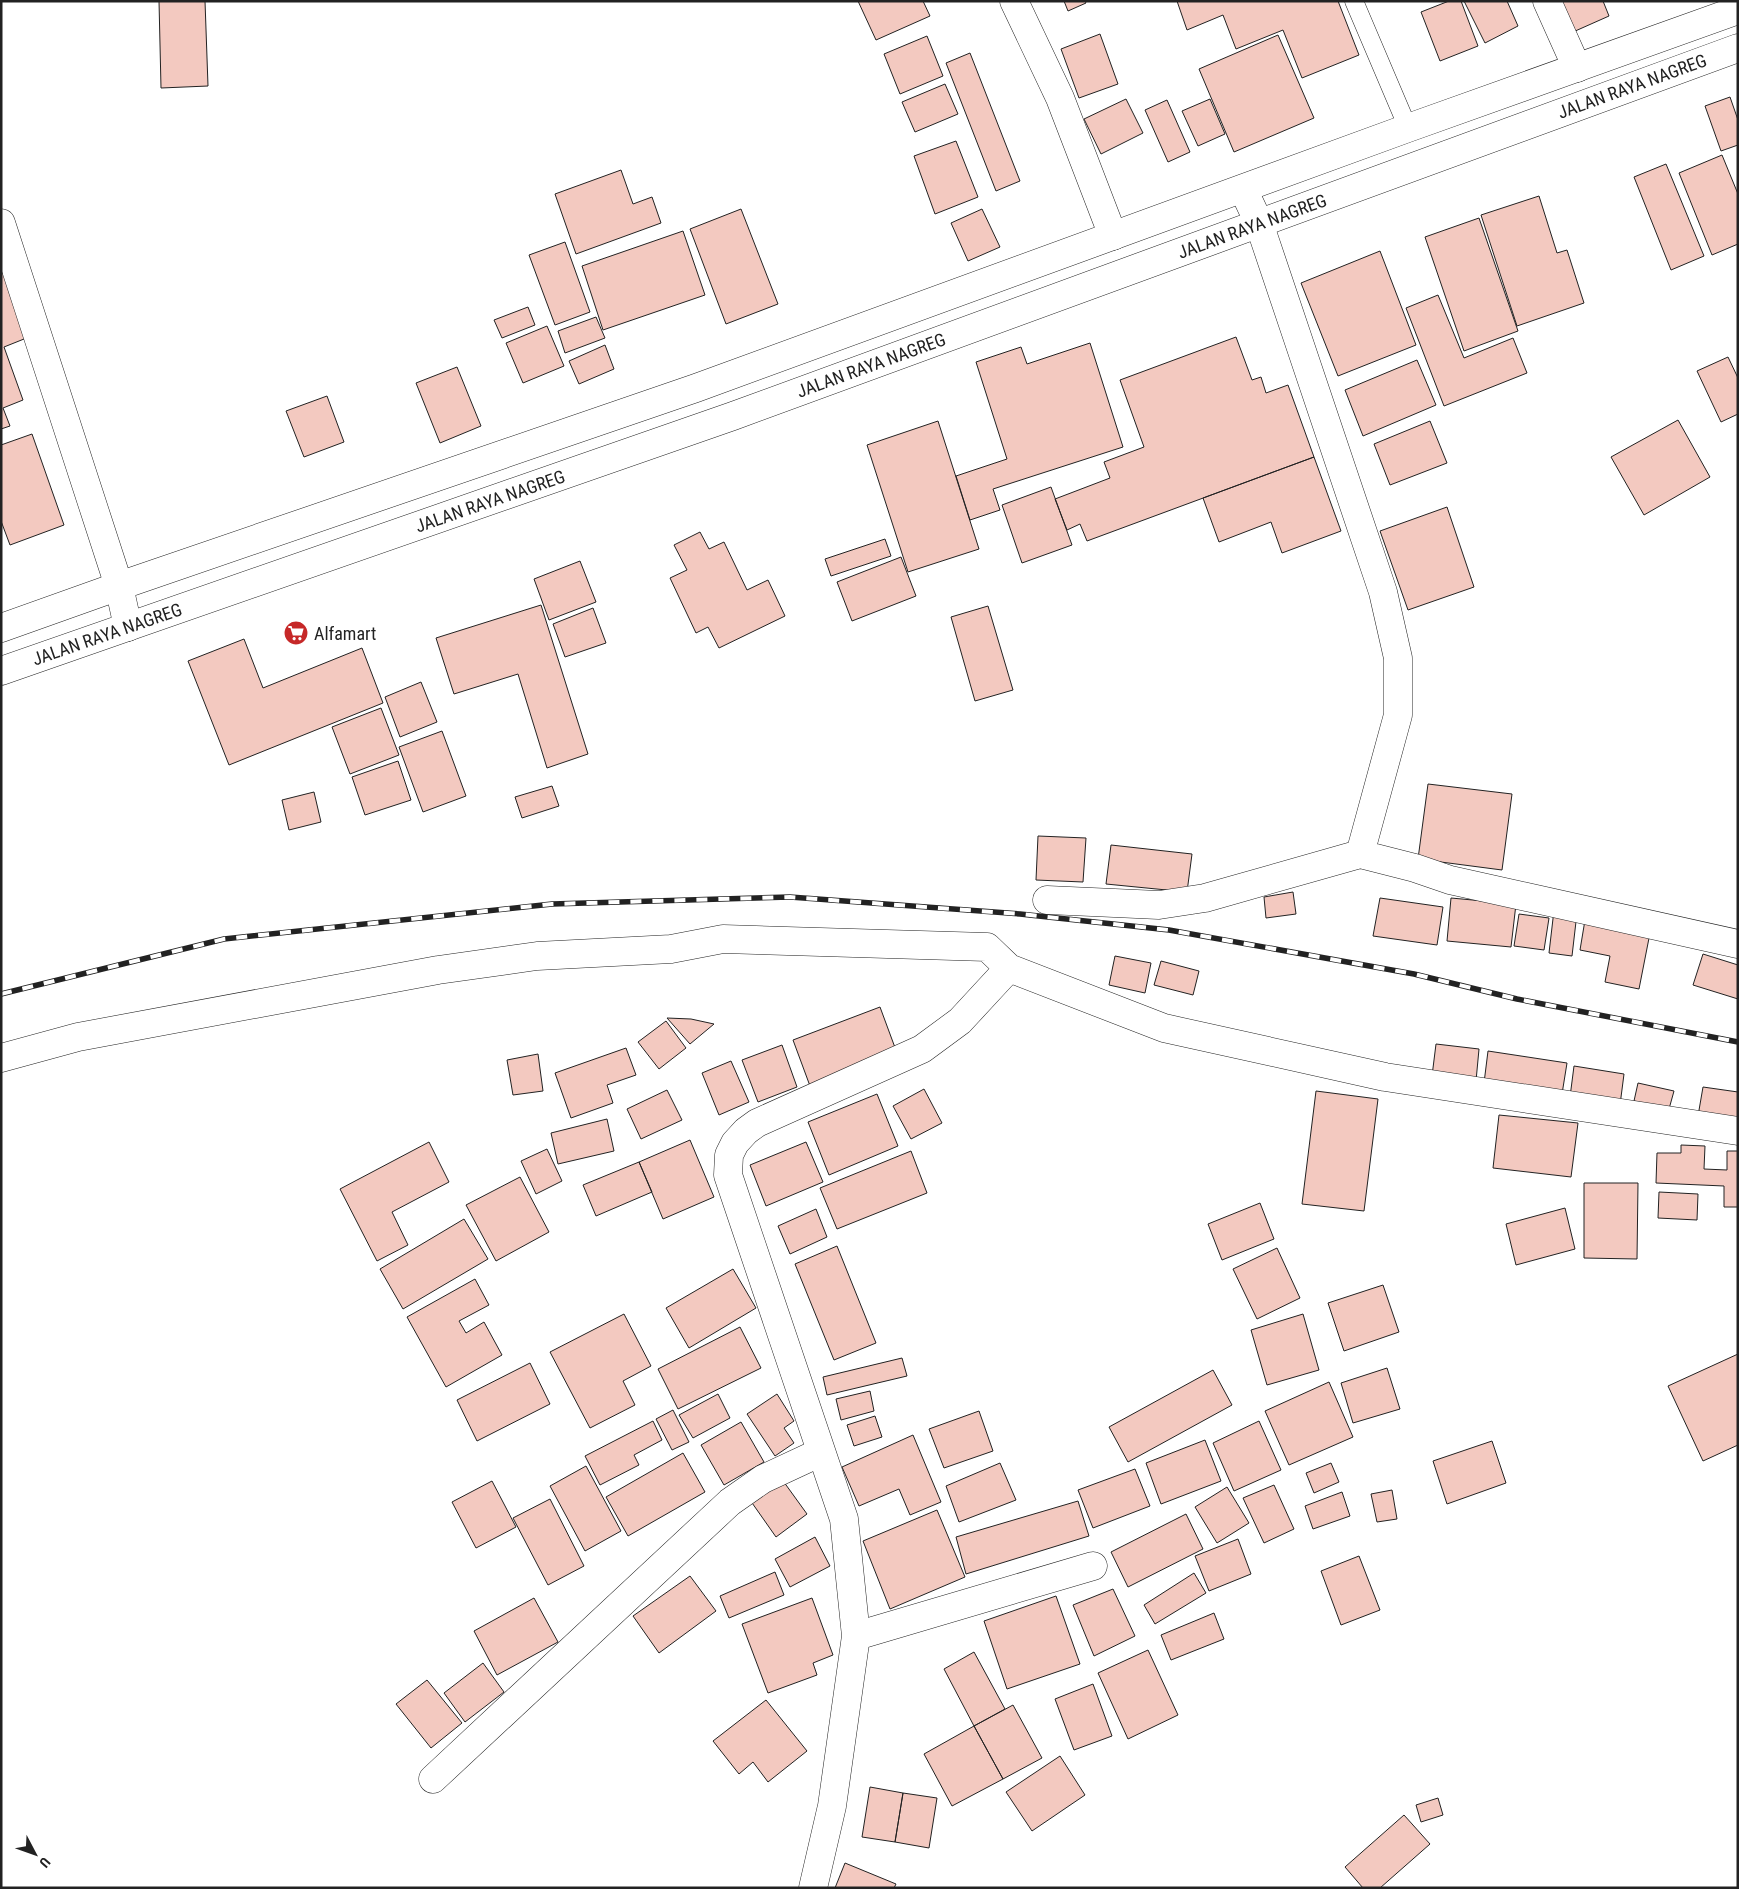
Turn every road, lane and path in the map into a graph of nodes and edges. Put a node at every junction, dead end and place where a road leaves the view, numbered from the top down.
1 (1014, 1) edge
2 (1354, 1) edge
3 (1547, 1) edge
4 (1738, 10) edge
5 (1738, 48) edge
6 (1577, 68) junction
7 (1408, 128) junction
8 (1243, 189) junction
9 (1, 223) edge
10 (1259, 223) junction
11 (1113, 236) junction
12 (119, 586) junction
13 (128, 627) junction
14 (1, 628) edge
15 (1, 671) edge
16 (1360, 854) junction
17 (1047, 900) dead end
18 (1738, 944) edge
19 (1009, 968) junction
20 (1, 1058) edge
21 (1738, 1130) edge
22 (821, 1452) junction
23 (1094, 1566) dead end
24 (856, 1636) junction
25 (434, 1779) dead end
26 (813, 1888) edge

1 - 11 main road
2 - 7 lane
3 - 6 main road
4 - 6 main road, JALAN RAYA NAGREG
5 - 10 main road, JALAN RAYA NAGREG
6 - 7 main road, JALAN RAYA NAGREG
7 - 8 main road, JALAN RAYA NAGREG
8 - 10 main road
8 - 11 main road, JALAN RAYA NAGREG
9 - 12 main road
10 - 13 main road, JALAN RAYA NAGREG
10 - 16 main road
11 - 12 main road, JALAN RAYA NAGREG
12 - 13 main road
12 - 14 main road, JALAN RAYA NAGREG
13 - 15 main road, JALAN RAYA NAGREG
16 - 17 main road
16 - 18 main road
19 - 20 main road
19 - 21 main road
19 - 22 main road
22 - 24 main road
22 - 25 main road
23 - 24 main road
24 - 26 main road

